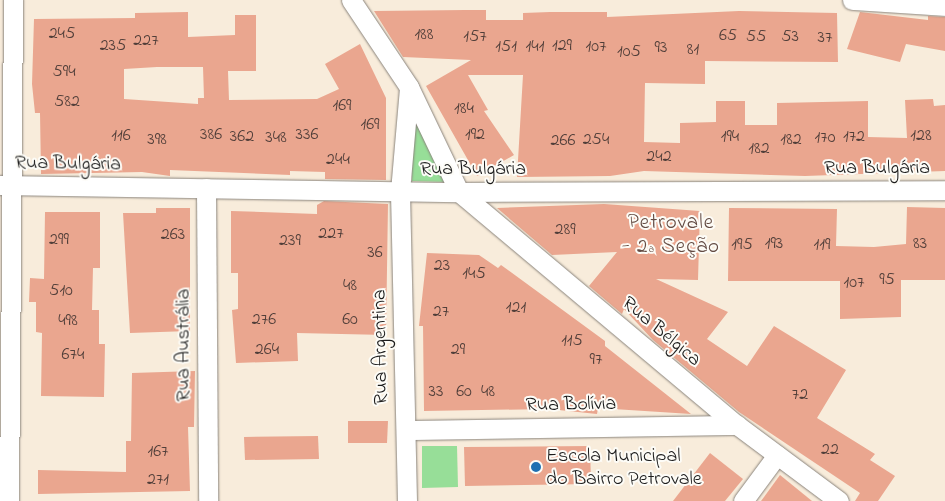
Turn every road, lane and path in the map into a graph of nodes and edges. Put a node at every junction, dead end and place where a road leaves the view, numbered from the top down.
1 (13, 0) edge
2 (351, 0) edge
3 (852, 0) edge
4 (945, 6) edge
5 (409, 88) junction
6 (5, 185) edge
7 (206, 188) junction
8 (945, 190) edge
9 (400, 191) junction
10 (459, 192) junction
11 (6, 383) edge
12 (737, 425) junction
13 (406, 430) junction
14 (777, 455) junction
15 (9, 501) edge
16 (208, 501) edge
17 (407, 501) edge
18 (743, 501) edge
19 (839, 501) edge

1 - 6 street
2 - 5 street
3 - 4 street
5 - 9 street, Rua Argentina
5 - 10 street
6 - 7 street, Rua Bulgária
6 - 11 street
7 - 9 street, Rua Bulgária
7 - 16 street, Rua Austrália
8 - 10 street, Rua Bulgária
9 - 10 street, Rua Bulgária
9 - 13 street, Rua Argentina
10 - 12 street, Rua Bélgica
11 - 15 street
12 - 13 street, Rua Bolívia
12 - 14 street, Rua Bélgica
13 - 17 street, Rua Argentina
14 - 18 street
14 - 19 street, Rua Bélgica

